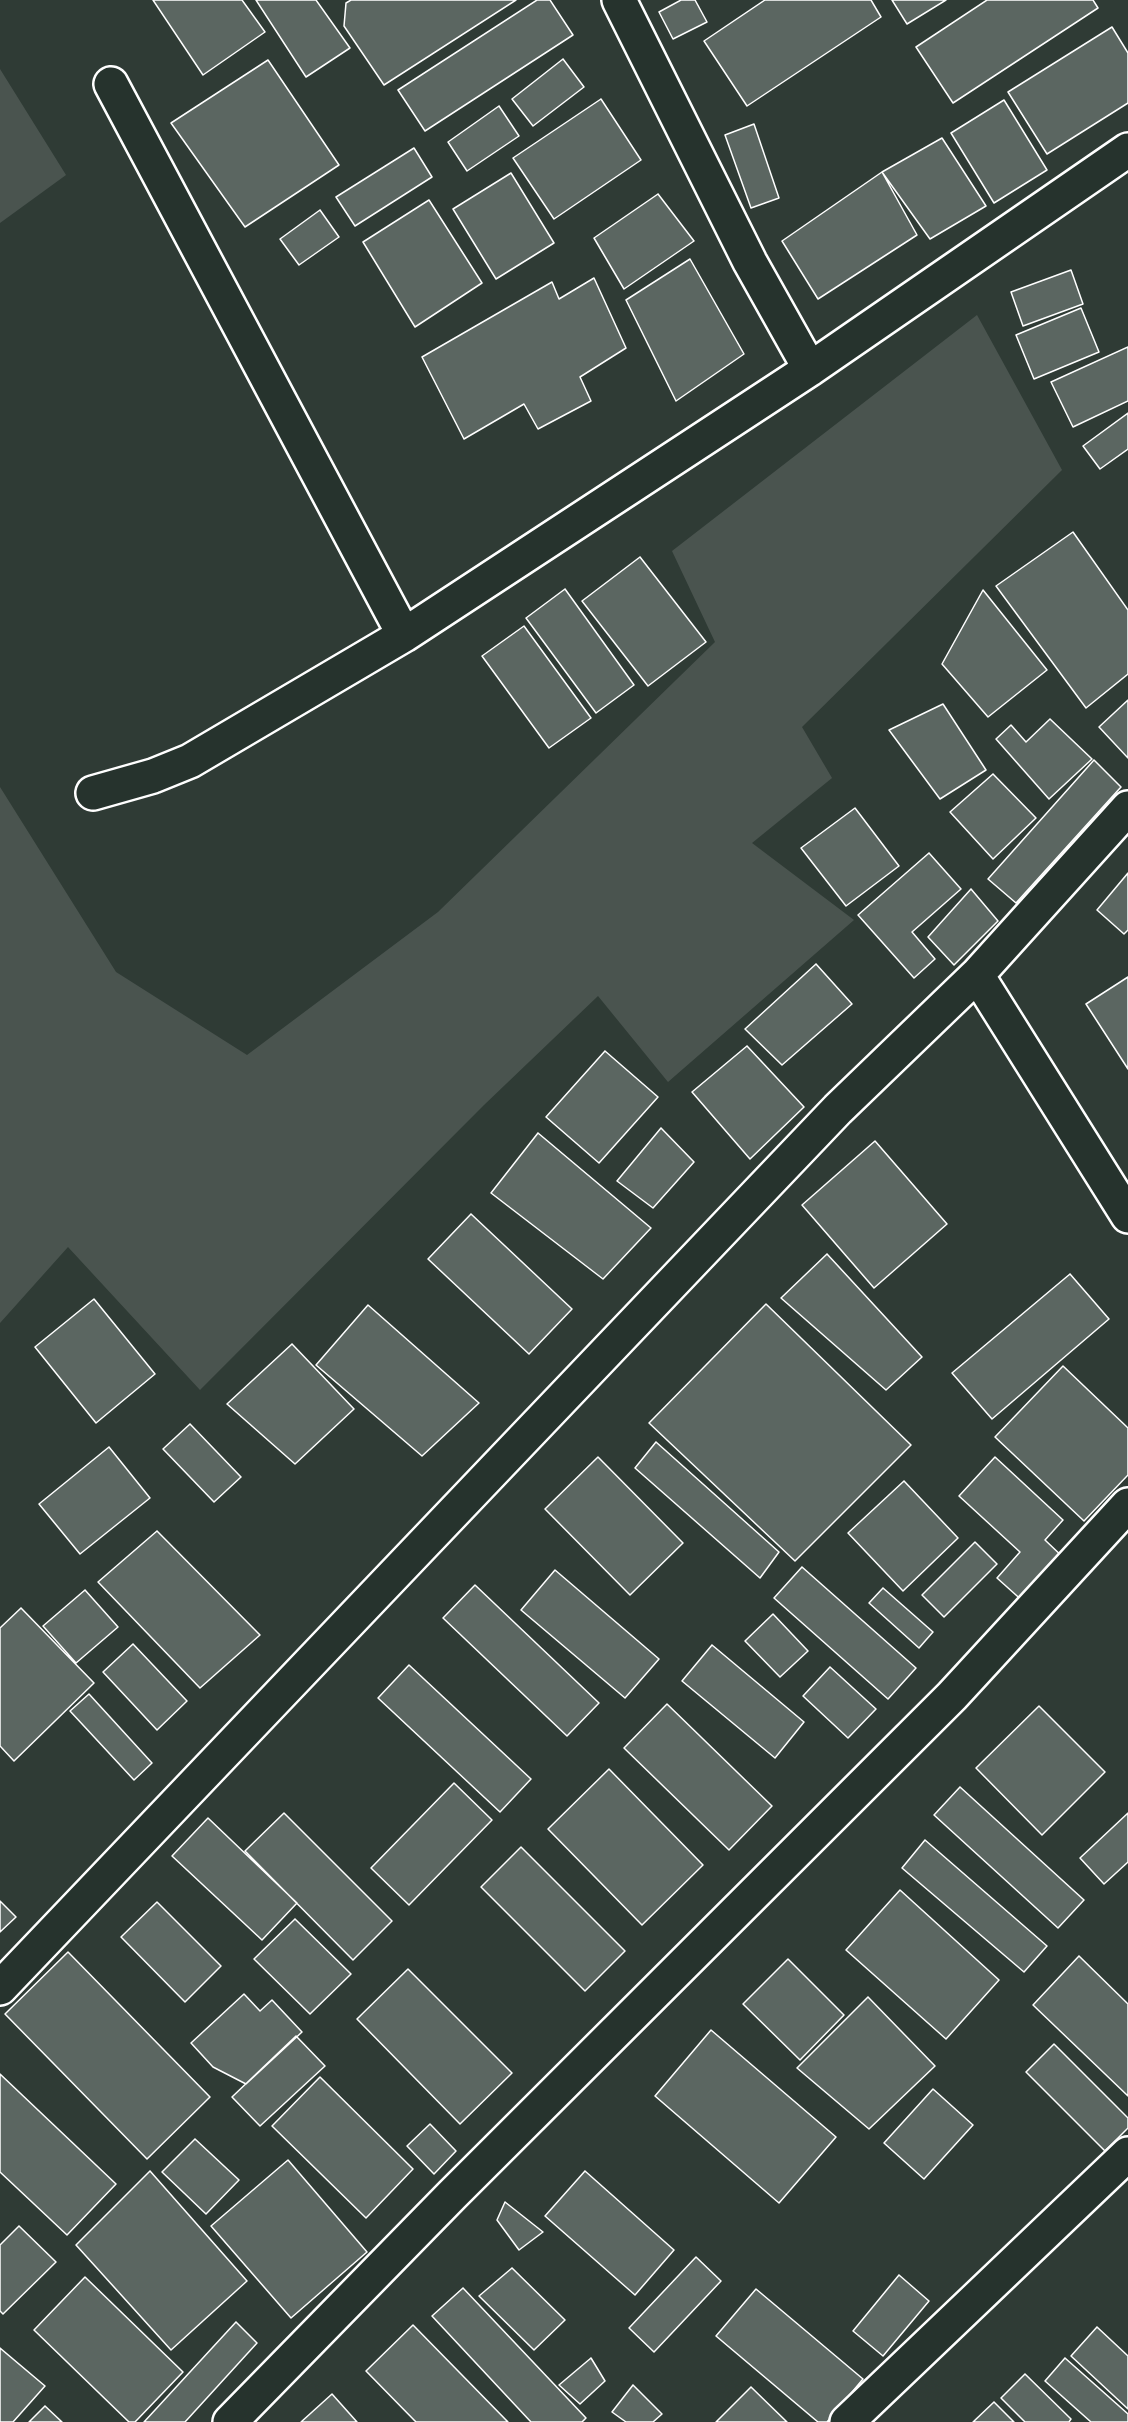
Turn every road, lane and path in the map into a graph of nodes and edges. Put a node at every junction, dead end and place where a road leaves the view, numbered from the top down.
1 (619, 0) edge
2 (111, 84) dead end
3 (1128, 150) edge
4 (810, 369) junction
5 (404, 635) junction
6 (93, 792) dead end
7 (1128, 808) edge
8 (977, 975) junction
9 (1128, 1216) edge
10 (1128, 1505) edge
11 (0, 1988) edge
12 (1128, 2154) edge
13 (230, 2422) edge
14 (847, 2422) edge

1 - 4 street
2 - 5 street
3 - 4 street
4 - 5 street
5 - 6 street
7 - 8 street
8 - 9 street
8 - 11 street
10 - 13 street
12 - 14 street

